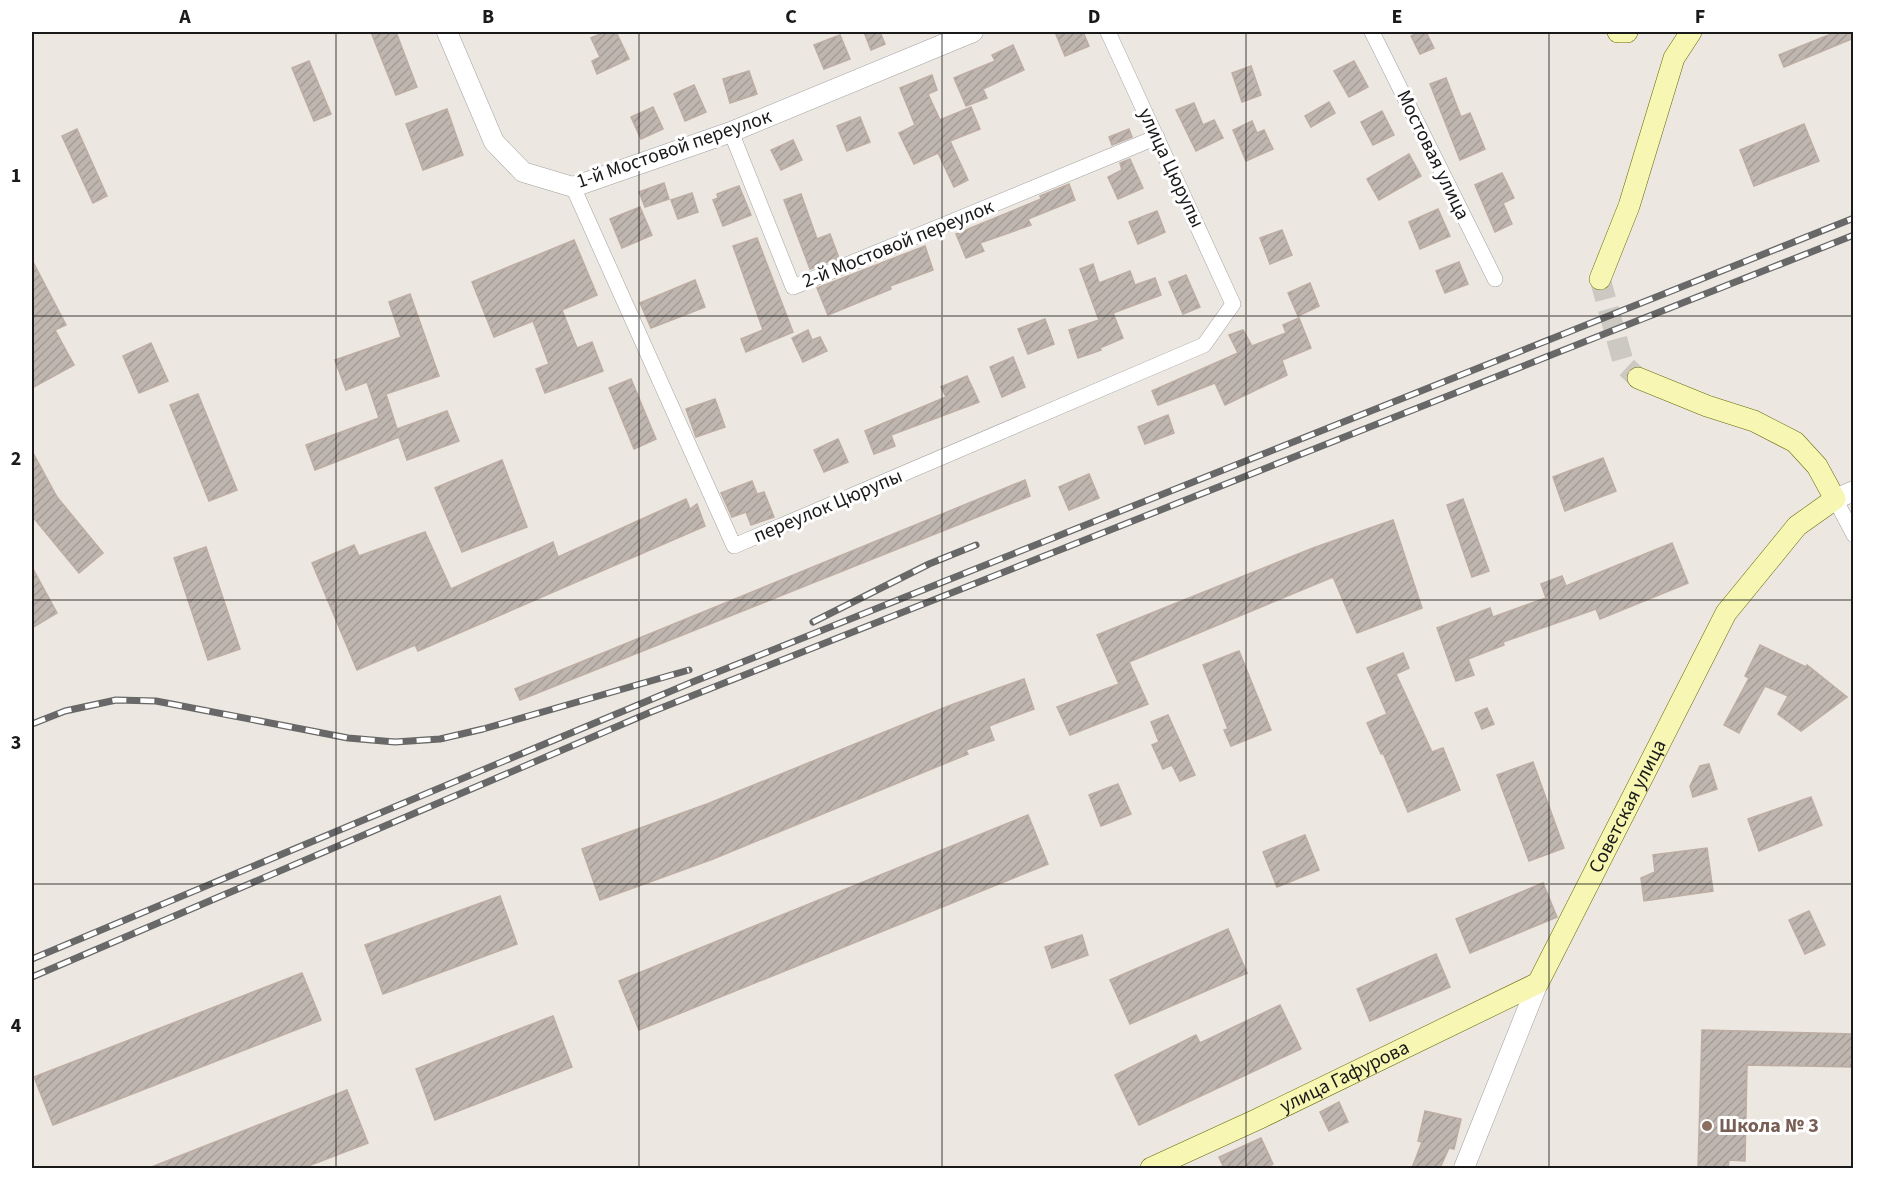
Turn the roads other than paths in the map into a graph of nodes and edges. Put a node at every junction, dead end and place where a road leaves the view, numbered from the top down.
1 (447, 32) edge
2 (973, 32) edge
3 (1108, 32) edge
4 (1371, 32) edge
5 (1618, 32) edge
6 (1627, 32) edge
7 (1691, 32) edge
8 (731, 132) junction
9 (1157, 137) junction
10 (573, 187) junction
11 (1495, 279) dead end
12 (1599, 279) tunnel mouth
13 (1233, 304) joint
14 (1638, 378) tunnel mouth
15 (1844, 495) edge
16 (1854, 535) edge
17 (1538, 983) junction
18 (1151, 1168) edge
19 (1464, 1168) edge

1 - 10 street, 1-й Мостовой переулок
2 - 8 street, 1-й Мостовой переулок
3 - 9 street, улица Цюрупы
4 - 11 street, Мостовая улица
5 - 6 main road
7 - 12 main road
8 - 9 street, 2-й Мостовой переулок
8 - 10 street, 1-й Мостовой переулок
9 - 13 street, улица Цюрупы
10 - 13 street, переулок Цюрупы
14 - 15 main road
15 - 16 street
15 - 17 main road, Советская улица
17 - 18 main road, улица Гафурова
17 - 19 street, Советская улица

